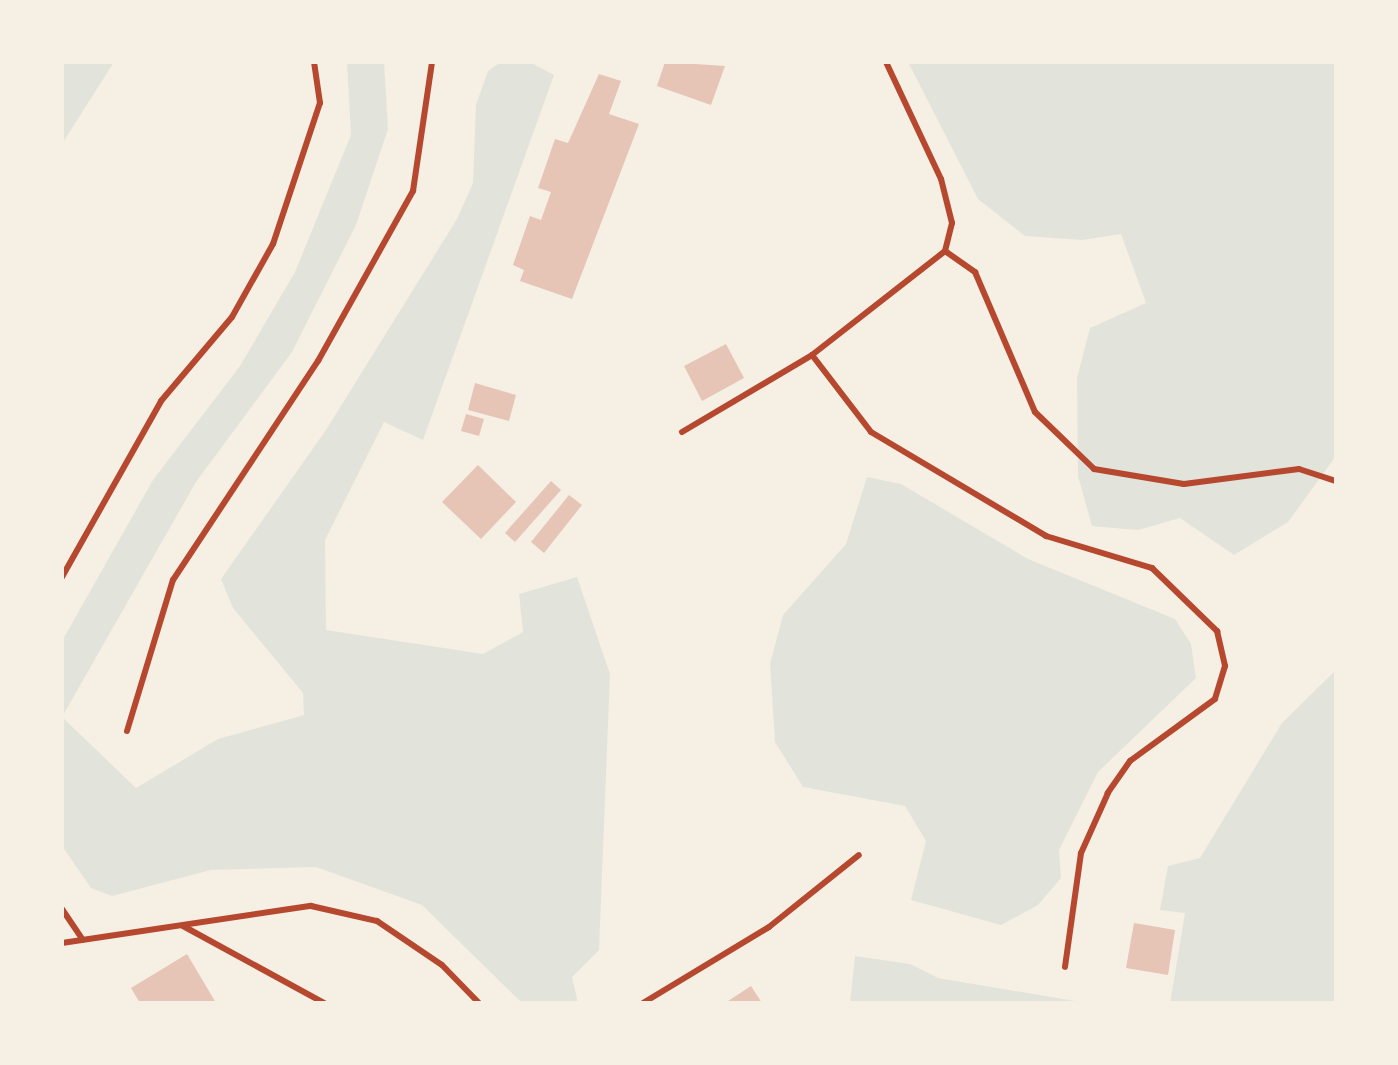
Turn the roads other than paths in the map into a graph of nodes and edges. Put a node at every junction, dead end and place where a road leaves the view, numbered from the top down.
1 (314, 62) edge
2 (432, 62) edge
3 (886, 62) edge
4 (945, 251) junction
5 (812, 355) junction
6 (682, 432) dead end
7 (1336, 481) edge
8 (62, 577) edge
9 (127, 731) dead end
10 (859, 855) dead end
11 (62, 909) edge
12 (183, 926) junction
13 (83, 940) junction
14 (62, 943) edge
15 (1065, 967) dead end
16 (324, 1003) edge
17 (479, 1003) edge
18 (643, 1003) edge

1 - 8 lane
2 - 9 lane
3 - 4 lane
4 - 5 lane
4 - 7 lane
5 - 6 lane
5 - 15 lane
10 - 18 lane
11 - 13 lane
12 - 13 lane
12 - 16 lane
12 - 17 lane
13 - 14 lane

